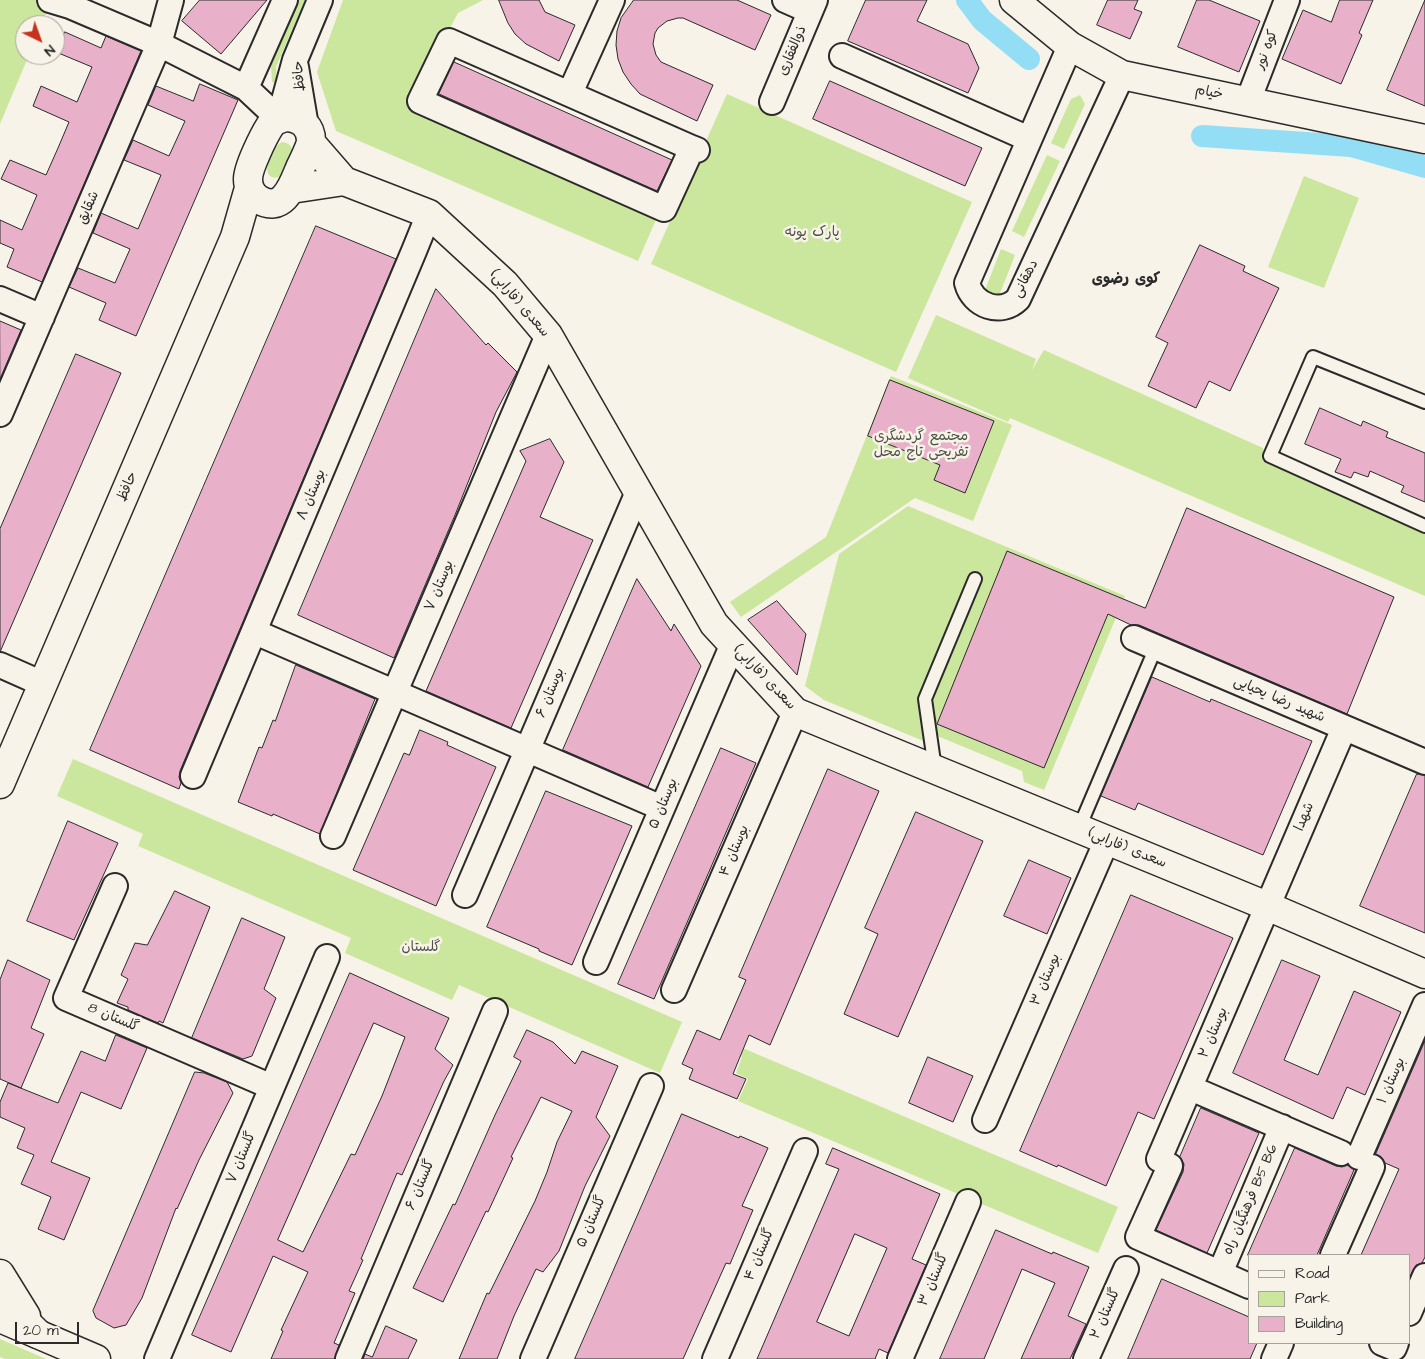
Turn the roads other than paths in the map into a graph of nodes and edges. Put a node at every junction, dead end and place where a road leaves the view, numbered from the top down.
1 (50, 0) edge
2 (171, 0) edge
3 (284, 0) edge
4 (320, 0) edge
5 (612, 0) edge
6 (785, 0) edge
7 (1014, 0) edge
8 (1287, 0) edge
9 (812, 6) edge
10 (159, 44) junction
11 (1070, 46) junction
12 (842, 56) dead end
13 (295, 60) junction
14 (1122, 75) junction
15 (246, 88) junction
16 (570, 93) junction
17 (1248, 101) junction
18 (772, 102) dead end
19 (279, 119) junction
20 (309, 134) junction
21 (1425, 139) edge
22 (1029, 140) junction
23 (344, 180) junction
24 (249, 188) junction
25 (282, 196) junction
26 (428, 214) junction
27 (235, 237) junction
28 (0, 299) edge
29 (42, 316) junction
30 (548, 335) junction
31 (1425, 402) edge
32 (0, 414) edge
33 (638, 492) junction
34 (1425, 526) edge
35 (975, 579) dead end
36 (255, 632) junction
37 (1134, 638) dead end
38 (732, 646) junction
39 (1156, 647) junction
40 (0, 665) edge
41 (43, 684) junction
42 (395, 692) junction
43 (795, 712) junction
44 (1344, 728) junction
45 (527, 750) junction
46 (1425, 762) edge
47 (935, 769) junction
48 (193, 776) dead end
49 (0, 784) edge
50 (662, 808) junction
51 (1079, 828) junction
52 (333, 836) dead end
53 (1106, 840) junction
54 (115, 886) dead end
55 (465, 895) dead end
56 (1267, 906) junction
57 (327, 957) dead end
58 (596, 962) dead end
59 (1425, 974) edge
60 (674, 990) dead end
61 (1425, 1005) edge
62 (494, 1011) dead end
63 (651, 1086) dead end
64 (272, 1087) junction
65 (1202, 1093) dead end
66 (985, 1120) dead end
67 (1282, 1128) junction
68 (805, 1152) dead end
69 (1357, 1159) junction
70 (968, 1202) dead end
71 (1333, 1254) edge
72 (1126, 1269) dead end
73 (1220, 1273) junction
74 (0, 1274) edge
75 (1425, 1276) edge
76 (1248, 1286) edge
77 (0, 1296) edge
78 (1410, 1311) edge
79 (0, 1318) edge
80 (38, 1334) junction
81 (1281, 1344) edge
82 (96, 1359) edge
83 (157, 1359) edge
84 (348, 1359) edge
85 (533, 1359) edge
86 (715, 1359) edge
87 (900, 1359) edge
88 (1086, 1359) edge
89 (1274, 1359) edge

1 - 10 street
2 - 10 street, شقایق
3 - 15 street
4 - 13 street, حافظ
5 - 16 street
6 - 9 street
7 - 11 main road, خیام
8 - 17 street, کوه نور
9 - 18 street, ذوالفقاری
10 - 15 street
10 - 29 street, شقایق
11 - 14 main road, خیام
11 - 22 street, دهقانی
12 - 22 street
13 - 19 street
13 - 20 street, حافظ
14 - 17 main road, خیام
14 - 22 street, دهقانی
15 - 19 street
16 - 16 street
17 - 21 main road, خیام
19 - 20 main road
19 - 24 main road, حافظ
20 - 23 main road
20 - 25 main road
23 - 25 main road
23 - 26 main road, سعدی (فارابی)
24 - 25 main road
24 - 27 main road, حافظ
25 - 27 main road
26 - 30 main road, سعدی (فارابی)
26 - 36 street, بوستان ۸
27 - 41 main road, حافظ
28 - 29 street
29 - 32 street, شقایق
30 - 33 main road, سعدی (فارابی)
30 - 42 street, بوستان ۷
31 - 34 lane
33 - 38 main road, سعدی (فارابی)
33 - 45 street, بوستان ۶
35 - 47 lane
36 - 42 street
36 - 48 street, بوستان ۸
37 - 39 street, شهید رضا یحیایی
38 - 43 main road, سعدی (فارابی)
38 - 50 street, بوستان ۵
39 - 44 street, شهید رضا یحیایی
39 - 51 lane
40 - 41 street
41 - 49 main road, حافظ
42 - 45 street
42 - 52 street, بوستان ۷
43 - 47 main road, سعدی (فارابی)
43 - 60 street, بوستان ۴
44 - 46 street, شهید رضا یحیایی
44 - 56 street, شهدا
45 - 50 street
45 - 55 street, بوستان ۶
47 - 51 main road, سعدی (فارابی)
50 - 58 street, بوستان ۵
51 - 53 main road, سعدی (فارابی)
53 - 56 main road, سعدی (فارابی)
53 - 66 street, بوستان ۳
54 - 64 street, گلستان 8
56 - 59 main road, سعدی (فارابی)
56 - 73 street, بوستان ۲
57 - 64 street, گلستان ۷
61 - 69 street, بوستان ۱
62 - 84 street, گلستان ۶
63 - 85 street, گلستان ۵
64 - 83 street, گلستان ۷
65 - 67 street, فرهنگیان راه B5 B6
67 - 69 street, فرهنگیان راه B5 B6
67 - 73 street, فرهنگیان راه B5 B6
68 - 86 street, گلستان ۴
69 - 71 street, بوستان ۱
70 - 87 street, گلستان ۳
72 - 88 street, گلستان ۲
73 - 76 street
74 - 80 main road
75 - 78 street
77 - 80 main road
79 - 80 main road
80 - 82 main road
81 - 89 street

